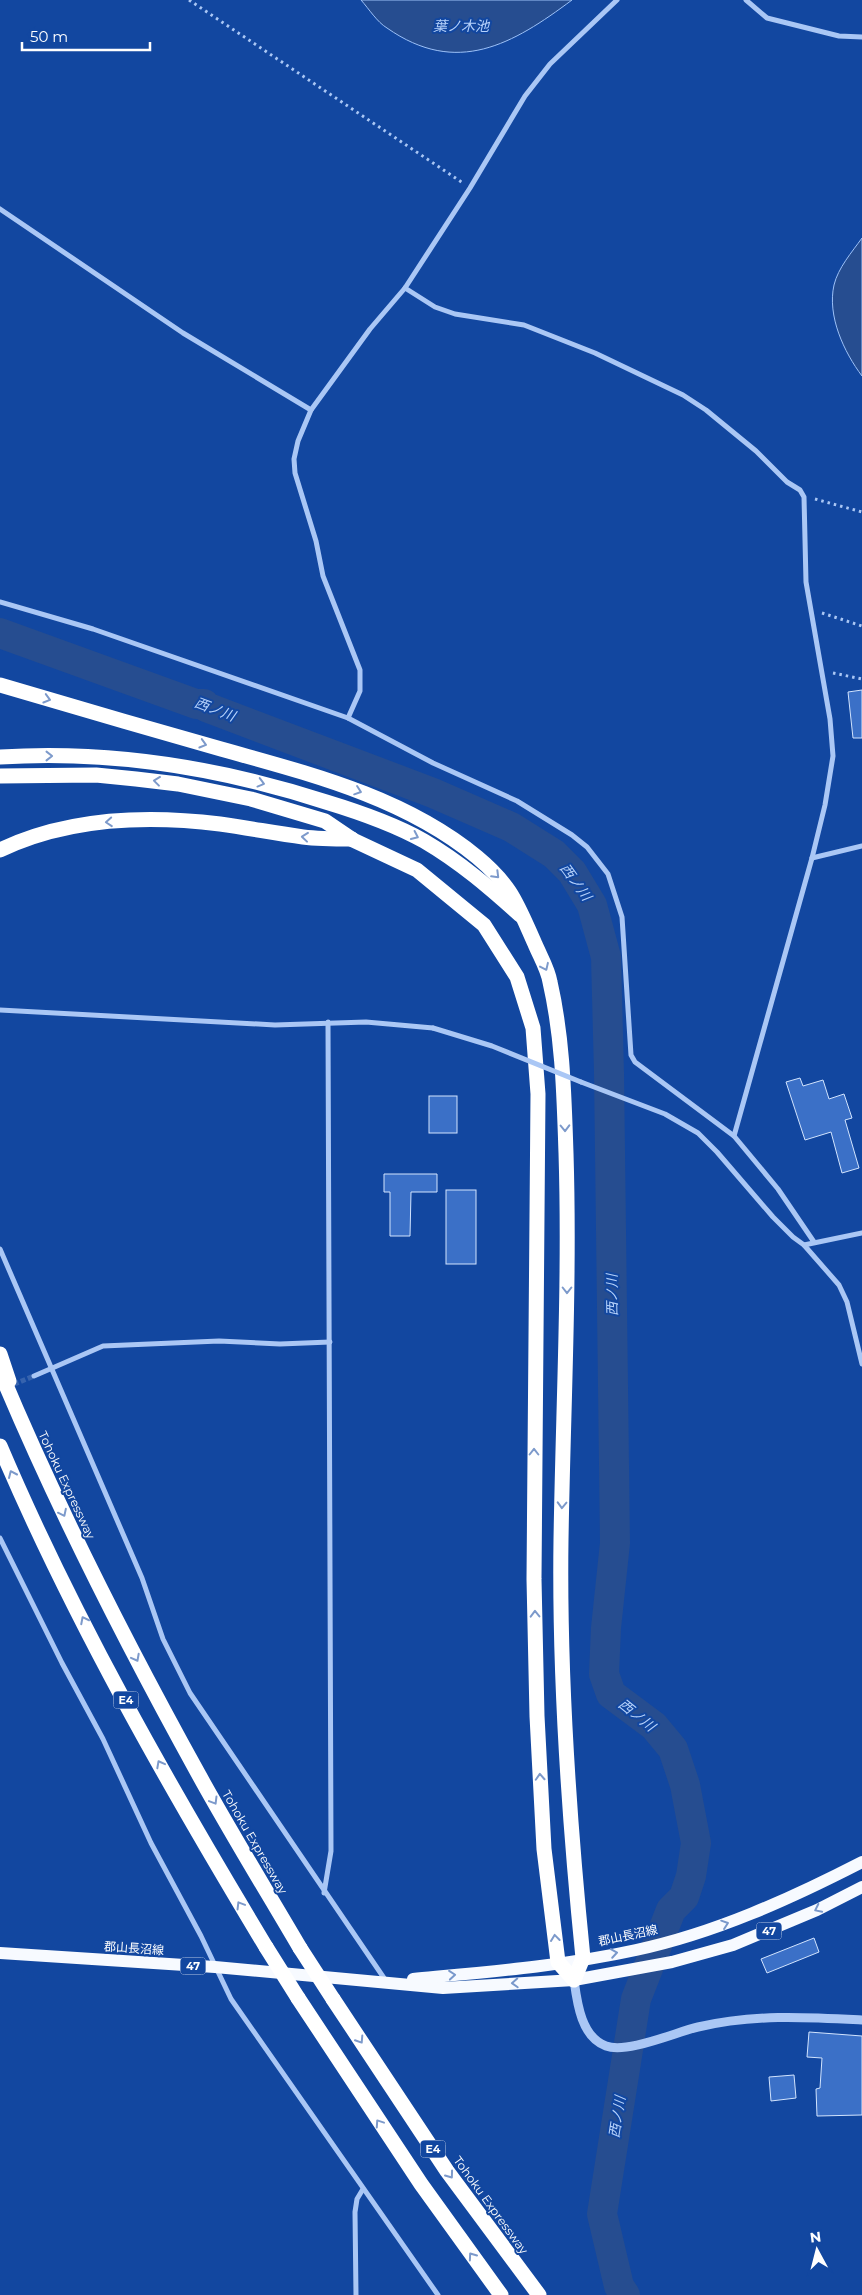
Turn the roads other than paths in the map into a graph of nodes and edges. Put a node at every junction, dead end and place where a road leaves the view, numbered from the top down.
1 (617, 0) edge
2 (746, 0) edge
3 (862, 37) edge
4 (0, 209) edge
5 (405, 288) junction
6 (311, 410) junction
7 (0, 602) edge
8 (0, 685) edge
9 (348, 718) junction
10 (0, 757) edge
11 (0, 776) edge
12 (354, 840) junction
13 (862, 846) edge
14 (0, 850) edge
15 (812, 858) junction
16 (527, 922) junction
17 (0, 1010) edge
18 (328, 1022) junction
19 (734, 1136) junction
20 (862, 1233) edge
21 (814, 1242) junction
22 (804, 1244) junction
23 (0, 1249) edge
24 (330, 1342) junction
25 (0, 1354) edge
26 (862, 1364) edge
27 (52, 1367) junction
28 (0, 1371) edge
29 (34, 1376) tunnel mouth
30 (0, 1446) edge
31 (35, 1454) junction
32 (0, 1538) edge
33 (862, 1862) edge
34 (862, 1887) edge
35 (324, 1893) junction
36 (0, 1953) edge
37 (583, 1958) junction
38 (558, 1962) junction
39 (215, 1967) junction
40 (574, 1980) junction
41 (386, 1981) junction
42 (862, 2020) edge
43 (363, 2189) junction
44 (356, 2295) edge
45 (438, 2295) edge
46 (501, 2295) edge
47 (539, 2295) edge

1 - 5 street
2 - 3 street
4 - 6 street
5 - 6 street
5 - 15 street
6 - 9 street
7 - 9 street
8 -> 16 highway
9 - 19 street
10 -> 16 highway
12 -> 11 highway
12 -> 14 highway
38 -> 12 highway
13 - 15 street
15 - 19 street
16 -> 37 highway
17 - 18 street
18 - 22 street, bridge
18 - 24 street
19 - 21 street
20 - 21 street
21 - 22 street
22 - 26 street
23 - 27 street
24 - 27 street
24 - 35 street
25 - 31 highway
27 - 29 street
27 - 35 street
28 - 31 highway, Tohoku Expressway / E4
46 -> 30 highway, E4, bridge
31 -> 47 highway, Tohoku Expressway / E4, bridge
32 - 39 street
37 -> 33 main road, 郡山長沼線 / 47
34 -> 40 main road, 郡山長沼線 / 47
35 - 41 street
36 - 39 main road, 郡山長沼線 / 47
37 - 38 main road, 郡山長沼線 / 47
37 - 40 highway
38 - 40 highway
41 -> 38 main road, 郡山長沼線 / 47
39 - 41 main road, 郡山長沼線 / 47
39 - 43 street
40 -> 41 main road, 郡山長沼線 / 47
40 - 42 street
43 - 44 street
43 - 45 street

